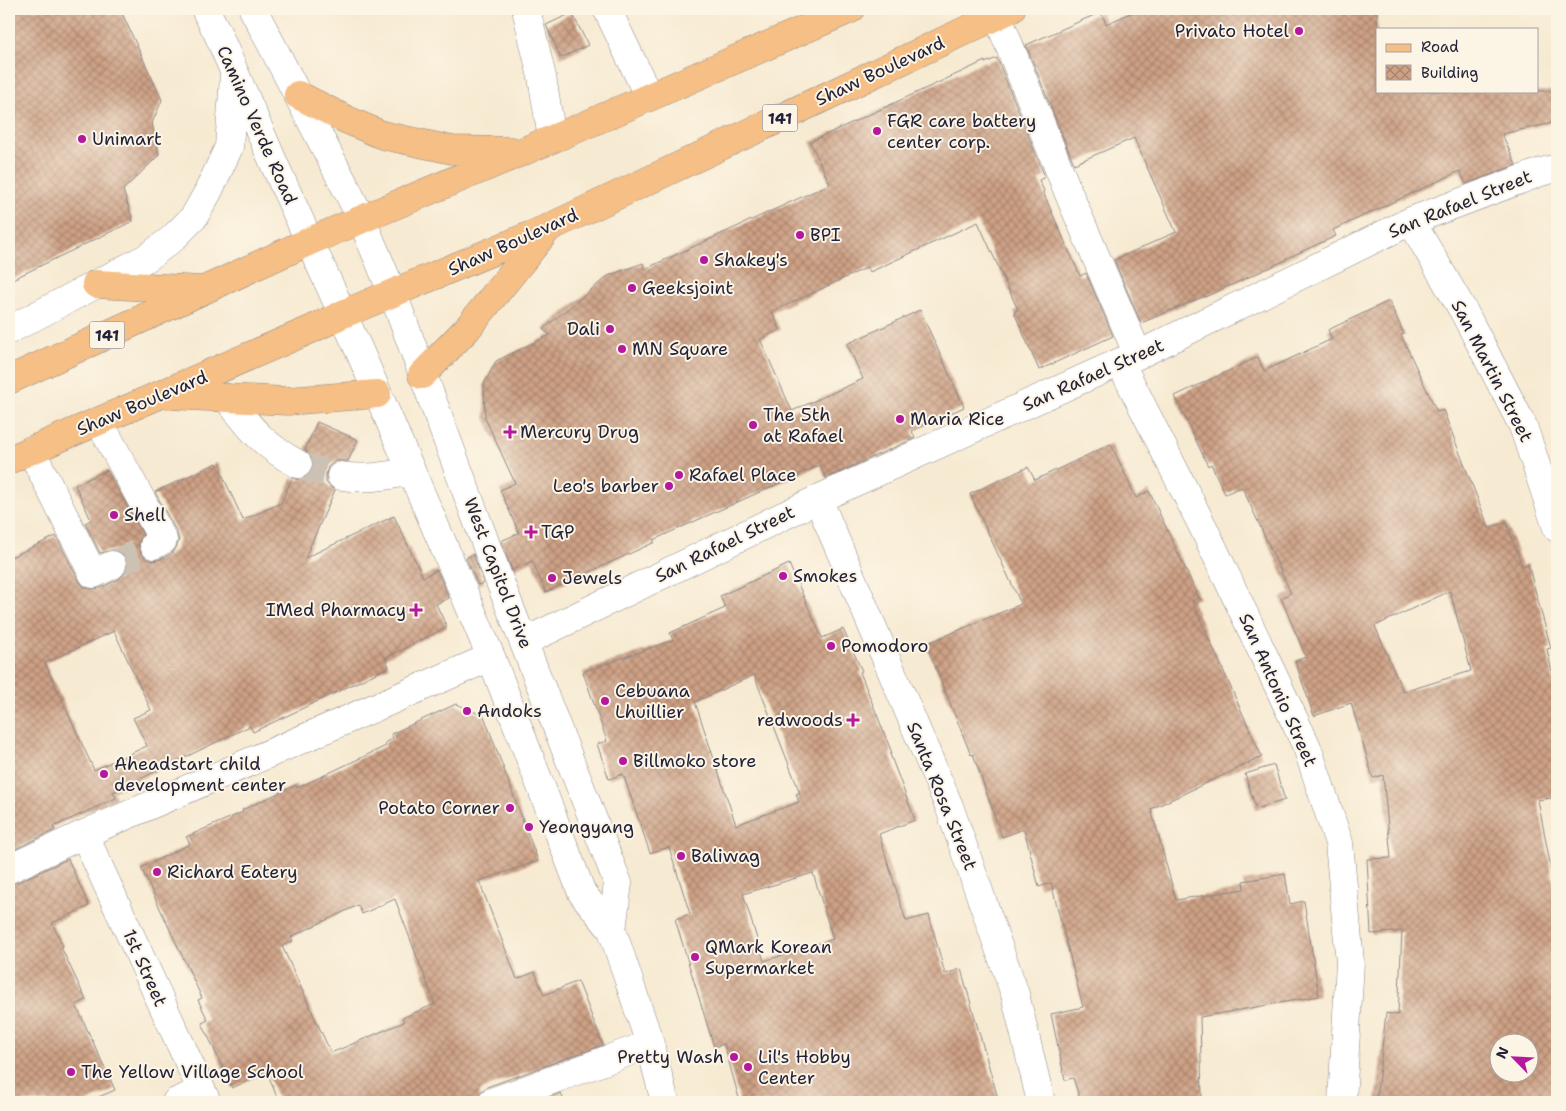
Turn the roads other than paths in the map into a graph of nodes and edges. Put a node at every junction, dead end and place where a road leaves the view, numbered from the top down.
1 (205, 9) edge
2 (253, 9) edge
3 (526, 9) edge
4 (608, 9) edge
5 (851, 9) edge
6 (1004, 12) edge
7 (234, 73) junction
8 (298, 95) junction
9 (649, 97) junction
10 (552, 138) junction
11 (520, 152) junction
12 (1557, 168) edge
13 (361, 218) junction
14 (1411, 222) junction
15 (548, 228) junction
16 (310, 241) junction
17 (96, 284) junction
18 (205, 290) junction
19 (393, 294) junction
20 (342, 314) junction
21 (9, 330) edge
22 (1129, 359) junction
23 (422, 375) junction
24 (9, 380) edge
25 (161, 394) junction
26 (377, 394) junction
27 (226, 398) junction
28 (99, 421) junction
29 (20, 455) edge
30 (298, 464) tunnel mouth
31 (411, 471) junction
32 (341, 476) tunnel mouth
33 (818, 499) junction
34 (1557, 528) edge
35 (154, 545) dead end
36 (112, 565) tunnel mouth
37 (524, 642) junction
38 (491, 657) junction
39 (84, 834) junction
40 (9, 869) edge
41 (612, 930) junction
42 (650, 1044) junction
43 (204, 1097) edge
44 (176, 1102) edge
45 (492, 1102) edge
46 (665, 1102) edge
47 (1041, 1102) edge
48 (1342, 1102) edge

1 - 7 street, Camino Verde Road
2 - 8 street
3 - 10 street
4 - 9 street
5 - 9 main road, 141
6 - 15 main road, Shaw Boulevard / 141
6 - 22 street, San Antonio Street
7 - 16 street, Camino Verde Road
7 - 17 street
8 - 11 main road
8 - 13 street
9 - 10 main road, 141
10 - 11 main road, 141
11 - 13 main road, 141
12 - 14 street, San Rafael Street
13 - 16 main road, 141
13 - 19 street, West Capitol Drive
14 - 22 street, San Rafael Street
14 - 34 street, San Martin Street
15 - 19 main road, Shaw Boulevard / 141
15 - 23 main road
16 - 18 main road, 141
16 - 20 street, West Capitol Drive
17 - 18 main road
17 - 21 street
18 - 24 main road, 141
19 - 20 main road, Shaw Boulevard / 141
19 - 23 street, West Capitol Drive
20 - 25 main road, Shaw Boulevard / 141
20 - 26 street, West Capitol Drive
22 - 33 street, San Rafael Street
22 - 48 street, San Antonio Street
23 - 37 street, West Capitol Drive
25 - 27 main road
25 - 28 main road, Shaw Boulevard / 141
26 - 27 main road
26 - 31 street, West Capitol Drive
27 - 30 street
28 - 29 main road, Shaw Boulevard / 141
28 - 35 street
29 - 36 street
31 - 32 street
31 - 38 street, West Capitol Drive
33 - 37 street, San Rafael Street
33 - 47 street, Santa Rosa Street
37 - 41 street, West Capitol Drive
38 - 39 street
38 - 41 street, West Capitol Drive
39 - 40 street
39 - 43 street, 1st Street
41 - 42 street, West Capitol Drive
42 - 45 street
42 - 46 street, West Capitol Drive
43 - 44 street

